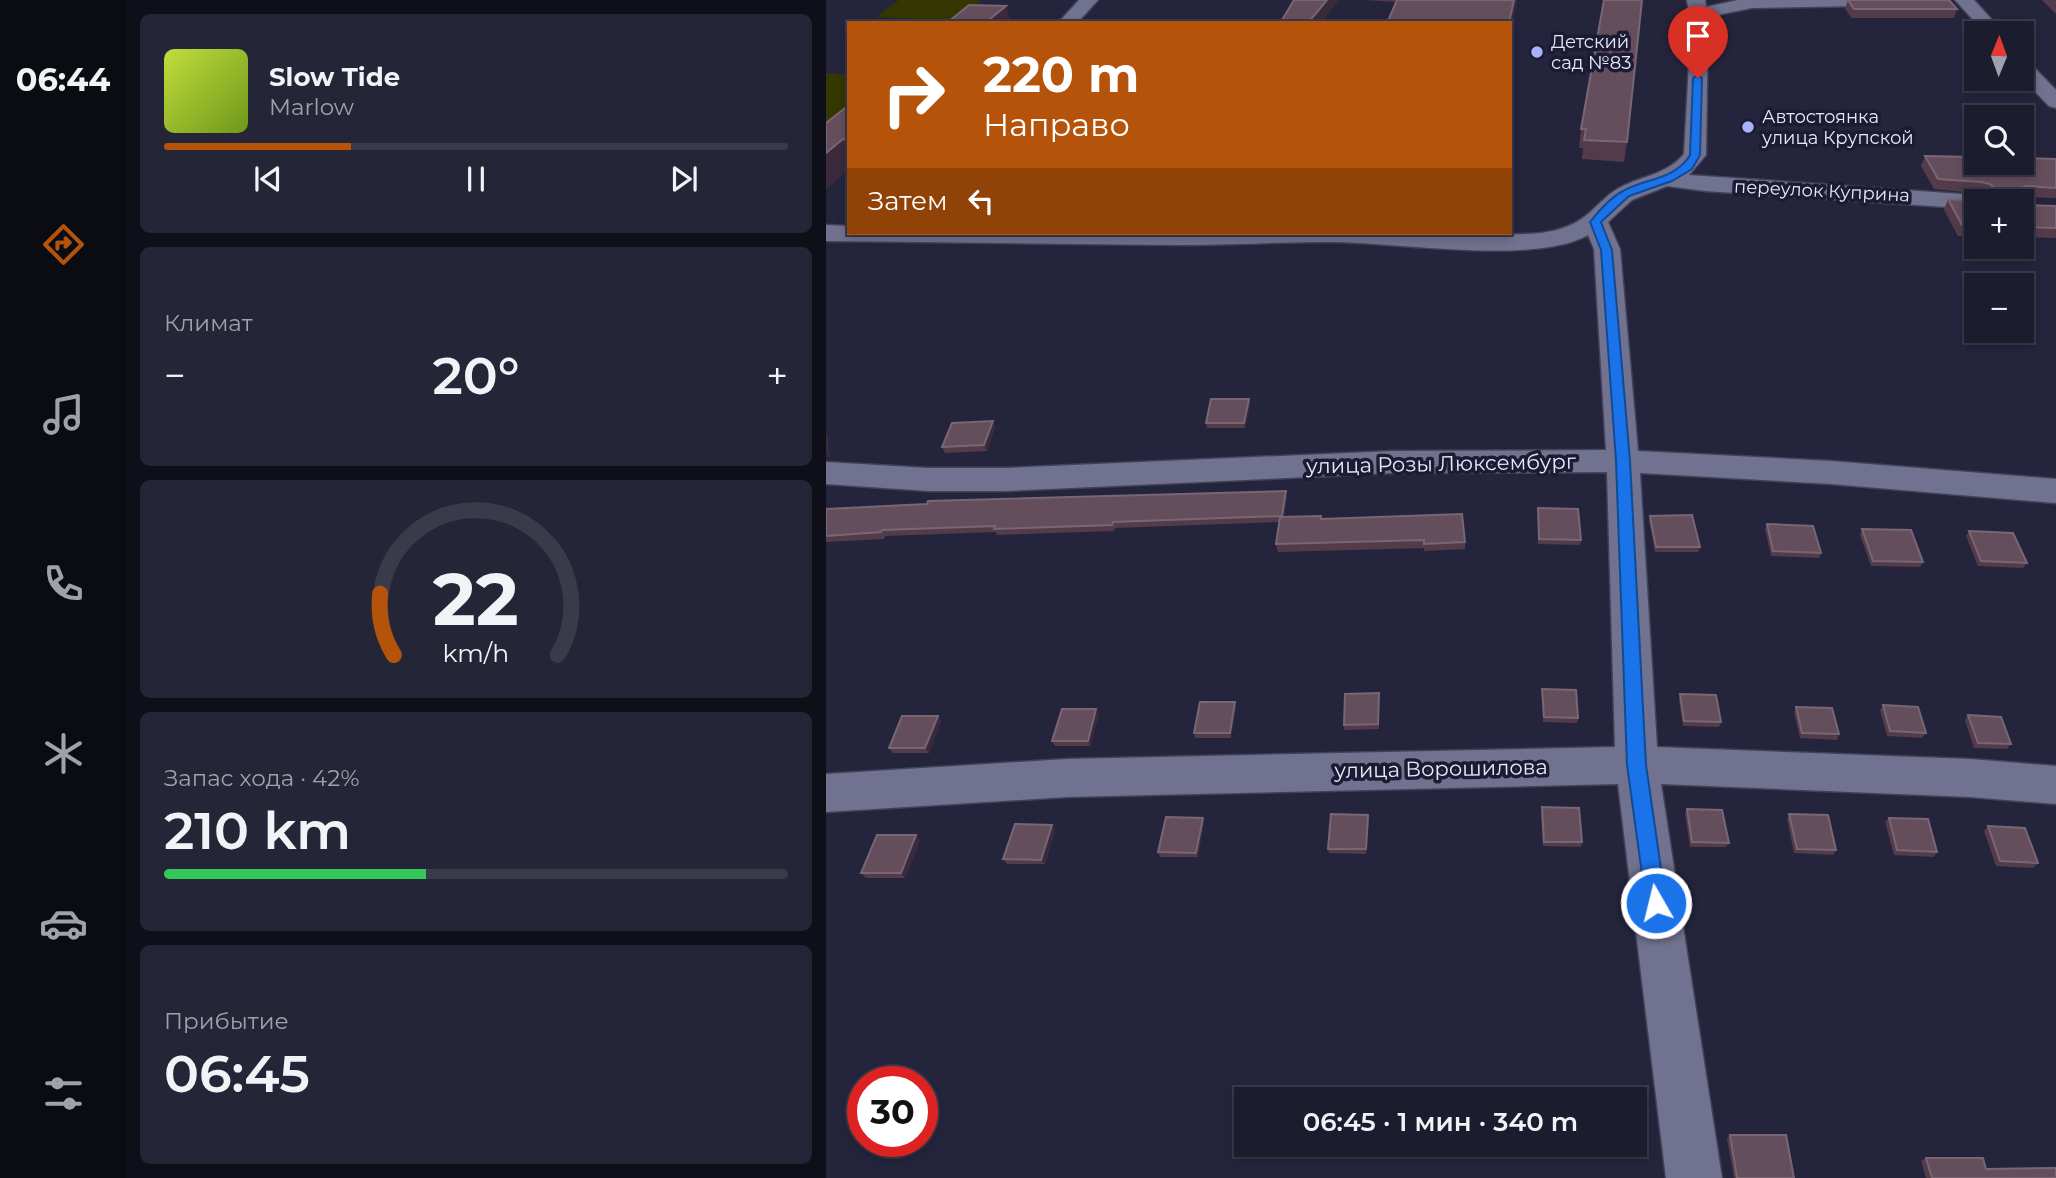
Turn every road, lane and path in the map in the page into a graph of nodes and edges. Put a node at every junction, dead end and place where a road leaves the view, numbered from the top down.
1 (1089, 0) edge
2 (1729, 0) edge
3 (1912, 0) edge
4 (1964, 0) edge
5 (1752, 3) junction
6 (1697, 9) edge
7 (1069, 21) edge
8 (1984, 21) edge
9 (2034, 79) edge
10 (2056, 102) edge
11 (1669, 178) junction
12 (1964, 201) edge
13 (1013, 235) edge
14 (1280, 235) edge
15 (1350, 235) edge
16 (1601, 236) junction
17 (1623, 461) junction
18 (826, 473) edge
19 (2056, 491) edge
20 (1637, 765) junction
21 (2056, 785) edge
22 (826, 793) edge
23 (1694, 1178) edge

1 - 7 street
2 - 5 street
3 - 5 street
4 - 8 street
5 - 6 street
6 - 11 street
9 - 10 street
11 - 12 street, переулок Куприна
11 - 16 street
13 - 14 street
15 - 16 street
16 - 17 street
17 - 18 street, улица Розы Люксембург
17 - 19 street, улица Розы Люксембург
17 - 20 street
20 - 21 street, улица Ворошилова
20 - 22 street, улица Ворошилова
20 - 23 street

